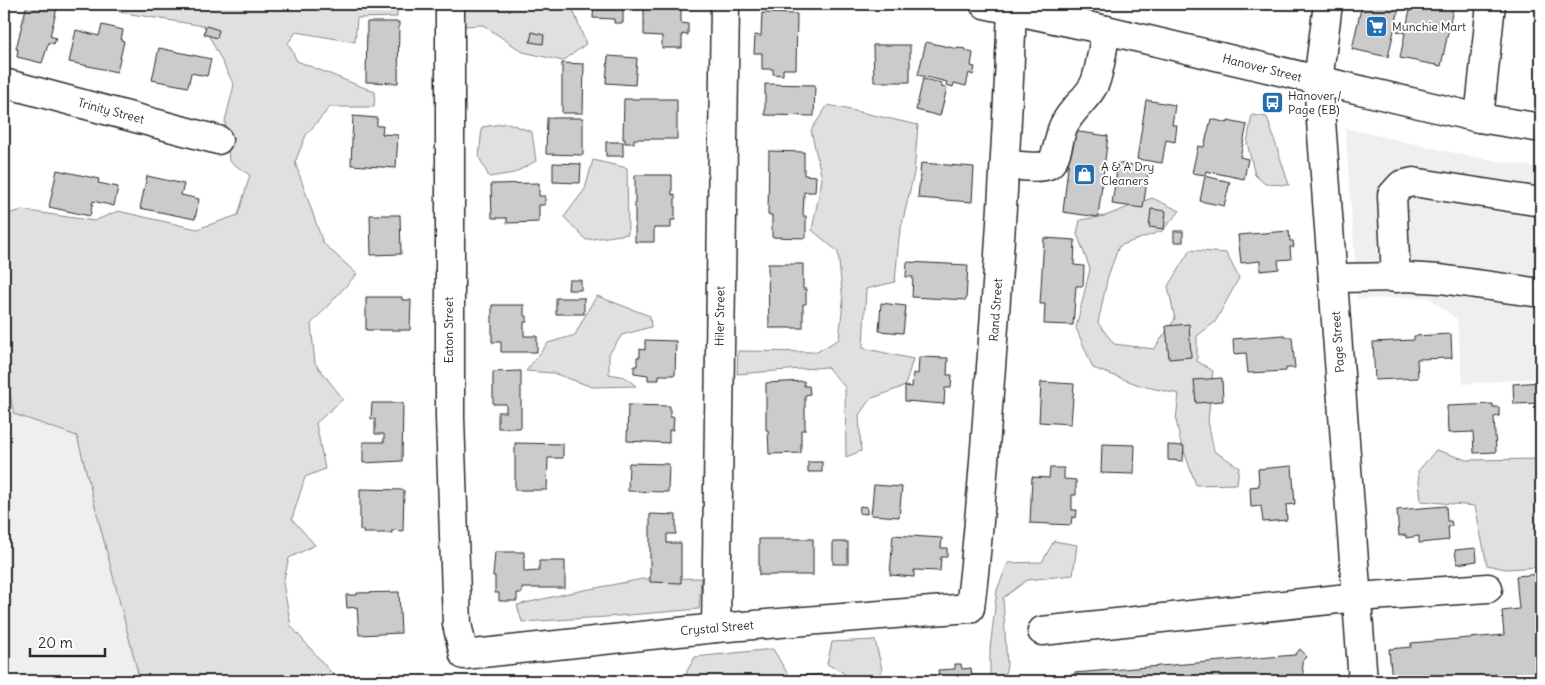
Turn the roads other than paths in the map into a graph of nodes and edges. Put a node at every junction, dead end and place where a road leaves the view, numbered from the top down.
1 (450, 4) edge
2 (725, 4) edge
3 (984, 4) edge
4 (1328, 4) edge
5 (1491, 4) edge
6 (1012, 10) junction
7 (1044, 10) edge
8 (1106, 30) junction
9 (1318, 81) junction
10 (4, 83) edge
11 (1479, 118) junction
12 (1541, 128) edge
13 (218, 140) dead end
14 (1006, 165) junction
15 (1541, 202) edge
16 (1333, 278) junction
17 (1396, 278) junction
18 (1541, 293) edge
19 (1488, 588) dead end
20 (1357, 597) junction
21 (970, 608) joint
22 (716, 628) junction
23 (1042, 630) dead end
24 (464, 655) joint
25 (1363, 681) edge

1 - 24 street, Eaton Street
2 - 22 street, Hiler Street
3 - 6 street, Hanover Street
4 - 9 street, Page Street
5 - 11 street
6 - 7 street, Hanover Street
6 - 14 street, Rand Street
7 - 8 street, Hanover Street
8 - 9 street, Hanover Street
8 - 14 street
9 - 11 street, Hanover Street
9 - 16 street, Page Street
10 - 13 street, Trinity Street
11 - 12 street, Hanover Street
14 - 21 street, Rand Street
15 - 17 street
16 - 17 street
16 - 20 street, Page Street
17 - 18 street
19 - 20 street
20 - 23 street
20 - 25 street, Page Street
21 - 22 street, Crystal Street
22 - 24 street, Crystal Street

